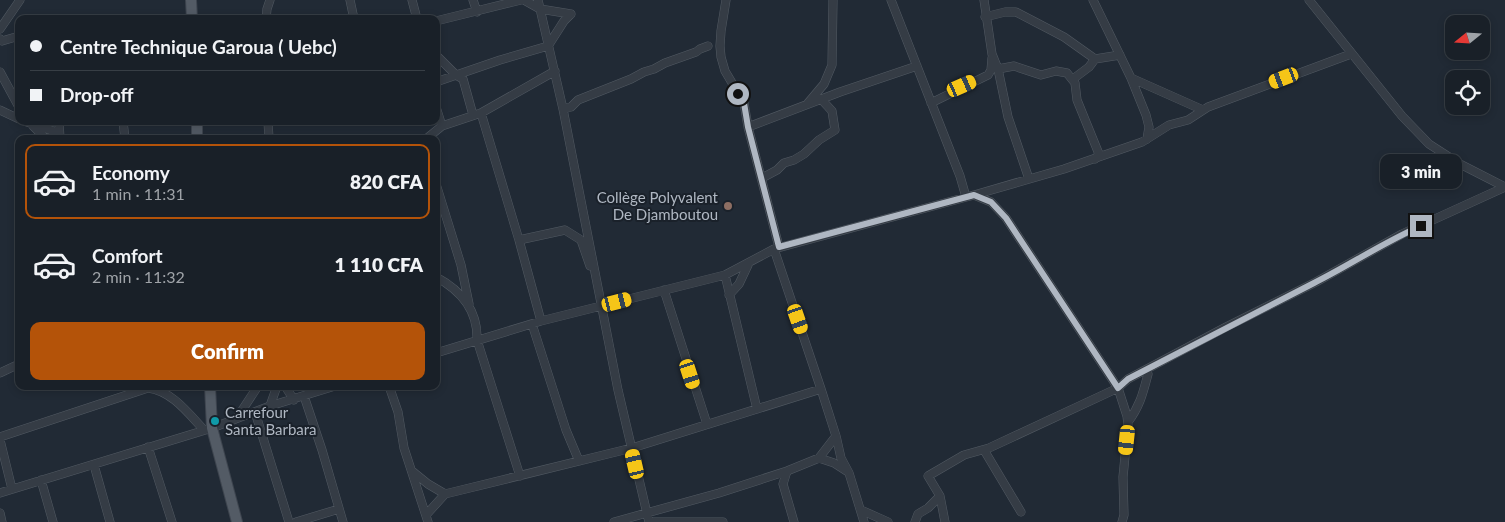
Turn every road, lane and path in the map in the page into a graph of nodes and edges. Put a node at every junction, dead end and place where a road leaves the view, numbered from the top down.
1 (20, 0) edge
2 (191, 0) edge
3 (270, 0) edge
4 (350, 0) edge
5 (412, 0) edge
6 (473, 0) edge
7 (522, 0) edge
8 (538, 0) edge
9 (726, 0) edge
10 (833, 0) edge
11 (891, 0) edge
12 (984, 0) edge
13 (1093, 0) edge
14 (1310, 0) edge
15 (266, 4) edge
16 (540, 8) junction
17 (477, 12) junction
18 (191, 15) edge
19 (353, 15) edge
20 (416, 15) edge
21 (985, 17) junction
22 (440, 20) edge
23 (0, 29) edge
24 (15, 37) edge
25 (0, 39) edge
26 (548, 46) junction
27 (708, 46) dead end
28 (992, 54) junction
29 (1351, 54) junction
30 (1120, 55) junction
31 (440, 59) edge
32 (1095, 59) junction
33 (917, 66) junction
34 (998, 69) junction
35 (555, 71) junction
36 (0, 72) edge
37 (456, 76) junction
38 (1131, 78) junction
39 (1073, 79) junction
40 (440, 81) edge
41 (821, 99) junction
42 (15, 100) edge
43 (931, 103) junction
44 (806, 104) junction
45 (0, 110) edge
46 (563, 110) junction
47 (1203, 110) junction
48 (477, 114) junction
49 (15, 117) edge
50 (440, 119) edge
51 (31, 125) edge
52 (35, 125) edge
53 (442, 126) junction
54 (748, 127) junction
55 (42, 135) edge
56 (58, 135) edge
57 (431, 135) edge
58 (1147, 139) junction
59 (1095, 159) junction
60 (762, 178) junction
61 (1029, 179) junction
62 (1505, 187) edge
63 (970, 196) junction
64 (440, 197) edge
65 (520, 240) junction
66 (776, 248) junction
67 (748, 265) junction
68 (725, 276) junction
69 (440, 280) edge
70 (598, 281) junction
71 (664, 290) junction
72 (729, 295) junction
73 (469, 304) junction
74 (601, 306) junction
75 (541, 321) junction
76 (532, 324) junction
77 (477, 340) junction
78 (440, 352) edge
79 (15, 366) edge
80 (1146, 370) junction
81 (0, 373) edge
82 (1118, 388) junction
83 (821, 389) junction
84 (139, 390) edge
85 (159, 390) edge
86 (210, 390) edge
87 (255, 390) edge
88 (276, 390) edge
89 (288, 390) edge
90 (322, 390) edge
91 (390, 390) edge
92 (304, 396) junction
93 (294, 400) junction
94 (270, 406) junction
95 (757, 409) junction
96 (255, 412) junction
97 (237, 418) junction
98 (1128, 422) junction
99 (707, 424) junction
100 (208, 429) junction
101 (836, 436) junction
102 (0, 439) edge
103 (148, 447) junction
104 (632, 448) junction
105 (984, 450) junction
106 (819, 458) junction
107 (578, 461) junction
108 (94, 465) junction
109 (411, 470) junction
110 (787, 471) junction
111 (849, 473) junction
112 (520, 476) junction
113 (769, 477) junction
114 (41, 480) junction
115 (782, 484) junction
116 (12, 489) junction
117 (0, 493) edge
118 (445, 494) junction
119 (940, 496) junction
120 (339, 509) junction
121 (861, 510) junction
122 (647, 512) junction
123 (1021, 512) dead end
124 (0, 513) edge
125 (427, 519) edge
126 (2, 522) edge
127 (53, 522) edge
128 (110, 522) edge
129 (172, 522) edge
130 (237, 522) edge
131 (289, 522) edge
132 (296, 522) edge
133 (342, 522) edge
134 (614, 522) edge
135 (649, 522) edge
136 (723, 522) edge
137 (794, 522) edge
138 (864, 522) edge
139 (888, 522) edge
140 (914, 522) edge
141 (945, 522) edge
142 (1122, 522) edge

1 - 23 street
2 - 18 main road
3 - 15 street
4 - 19 street
5 - 20 street
6 - 17 street
7 - 16 street
7 - 17 street
8 - 16 street
9 - 54 street
10 - 44 street
11 - 33 street
12 - 21 street
13 - 30 street
14 - 29 street
16 - 26 street
16 - 26 street
17 - 22 street
21 - 28 street
21 - 32 street
24 - 25 street
26 - 35 street
26 - 37 street
27 - 46 street
28 - 34 street
28 - 43 street
29 - 47 street
29 - 62 street
30 - 32 street
30 - 38 street
31 - 37 street
32 - 39 street
33 - 41 street
33 - 43 street
34 - 39 street
34 - 61 street
35 - 46 street
35 - 48 street
36 - 42 street
37 - 40 street
37 - 48 street
38 - 47 street
38 - 58 street
39 - 59 street
41 - 44 street
41 - 60 street
43 - 63 street
44 - 54 street
45 - 49 street
46 - 70 street
47 - 58 street
48 - 53 street
48 - 65 street
50 - 53 street
51 - 55 street
52 - 56 street
53 - 57 street
54 - 60 street
58 - 59 street
59 - 61 street
60 - 66 street
61 - 63 street
62 - 80 street
63 - 66 street
63 - 82 street
64 - 73 street
65 - 70 street
65 - 75 street
66 - 67 street
66 - 68 street
66 - 83 street
67 - 68 street
67 - 72 street
68 - 71 street
68 - 72 street
69 - 73 street
70 - 74 street
71 - 74 street
71 - 99 street
72 - 95 street
73 - 77 street
74 - 75 street
74 - 104 street
75 - 76 street
76 - 77 street
76 - 107 street
77 - 78 street
77 - 112 street
79 - 81 street
80 - 82 street
80 - 98 street
82 - 98 street
82 - 105 street
83 - 95 street
83 - 101 street
84 - 102 street
85 - 100 street
86 - 100 main road
87 - 97 street
88 - 94 street
89 - 93 street
90 - 92 street
91 - 109 street
92 - 93 street
92 - 120 street
93 - 94 street
94 - 96 street
95 - 99 street
96 - 97 street
96 - 131 street
97 - 100 street
98 - 142 street
99 - 104 street
100 - 103 street
100 - 130 main road
101 - 106 street
101 - 111 street
102 - 116 street
103 - 108 street
103 - 129 street
104 - 107 street
104 - 122 street
105 - 119 street
105 - 123 street
106 - 110 street
106 - 111 street
107 - 112 street
108 - 114 street
108 - 128 street
109 - 118 street
109 - 125 street
110 - 113 street
110 - 115 street
111 - 121 street
112 - 118 street
113 - 115 street
113 - 122 street
114 - 116 street
114 - 127 street
115 - 137 street
116 - 117 street
118 - 125 street
119 - 140 street
119 - 141 street
120 - 132 street
120 - 133 street
121 - 138 street
121 - 139 street
122 - 134 street
122 - 135 street
124 - 126 street
135 - 136 street

